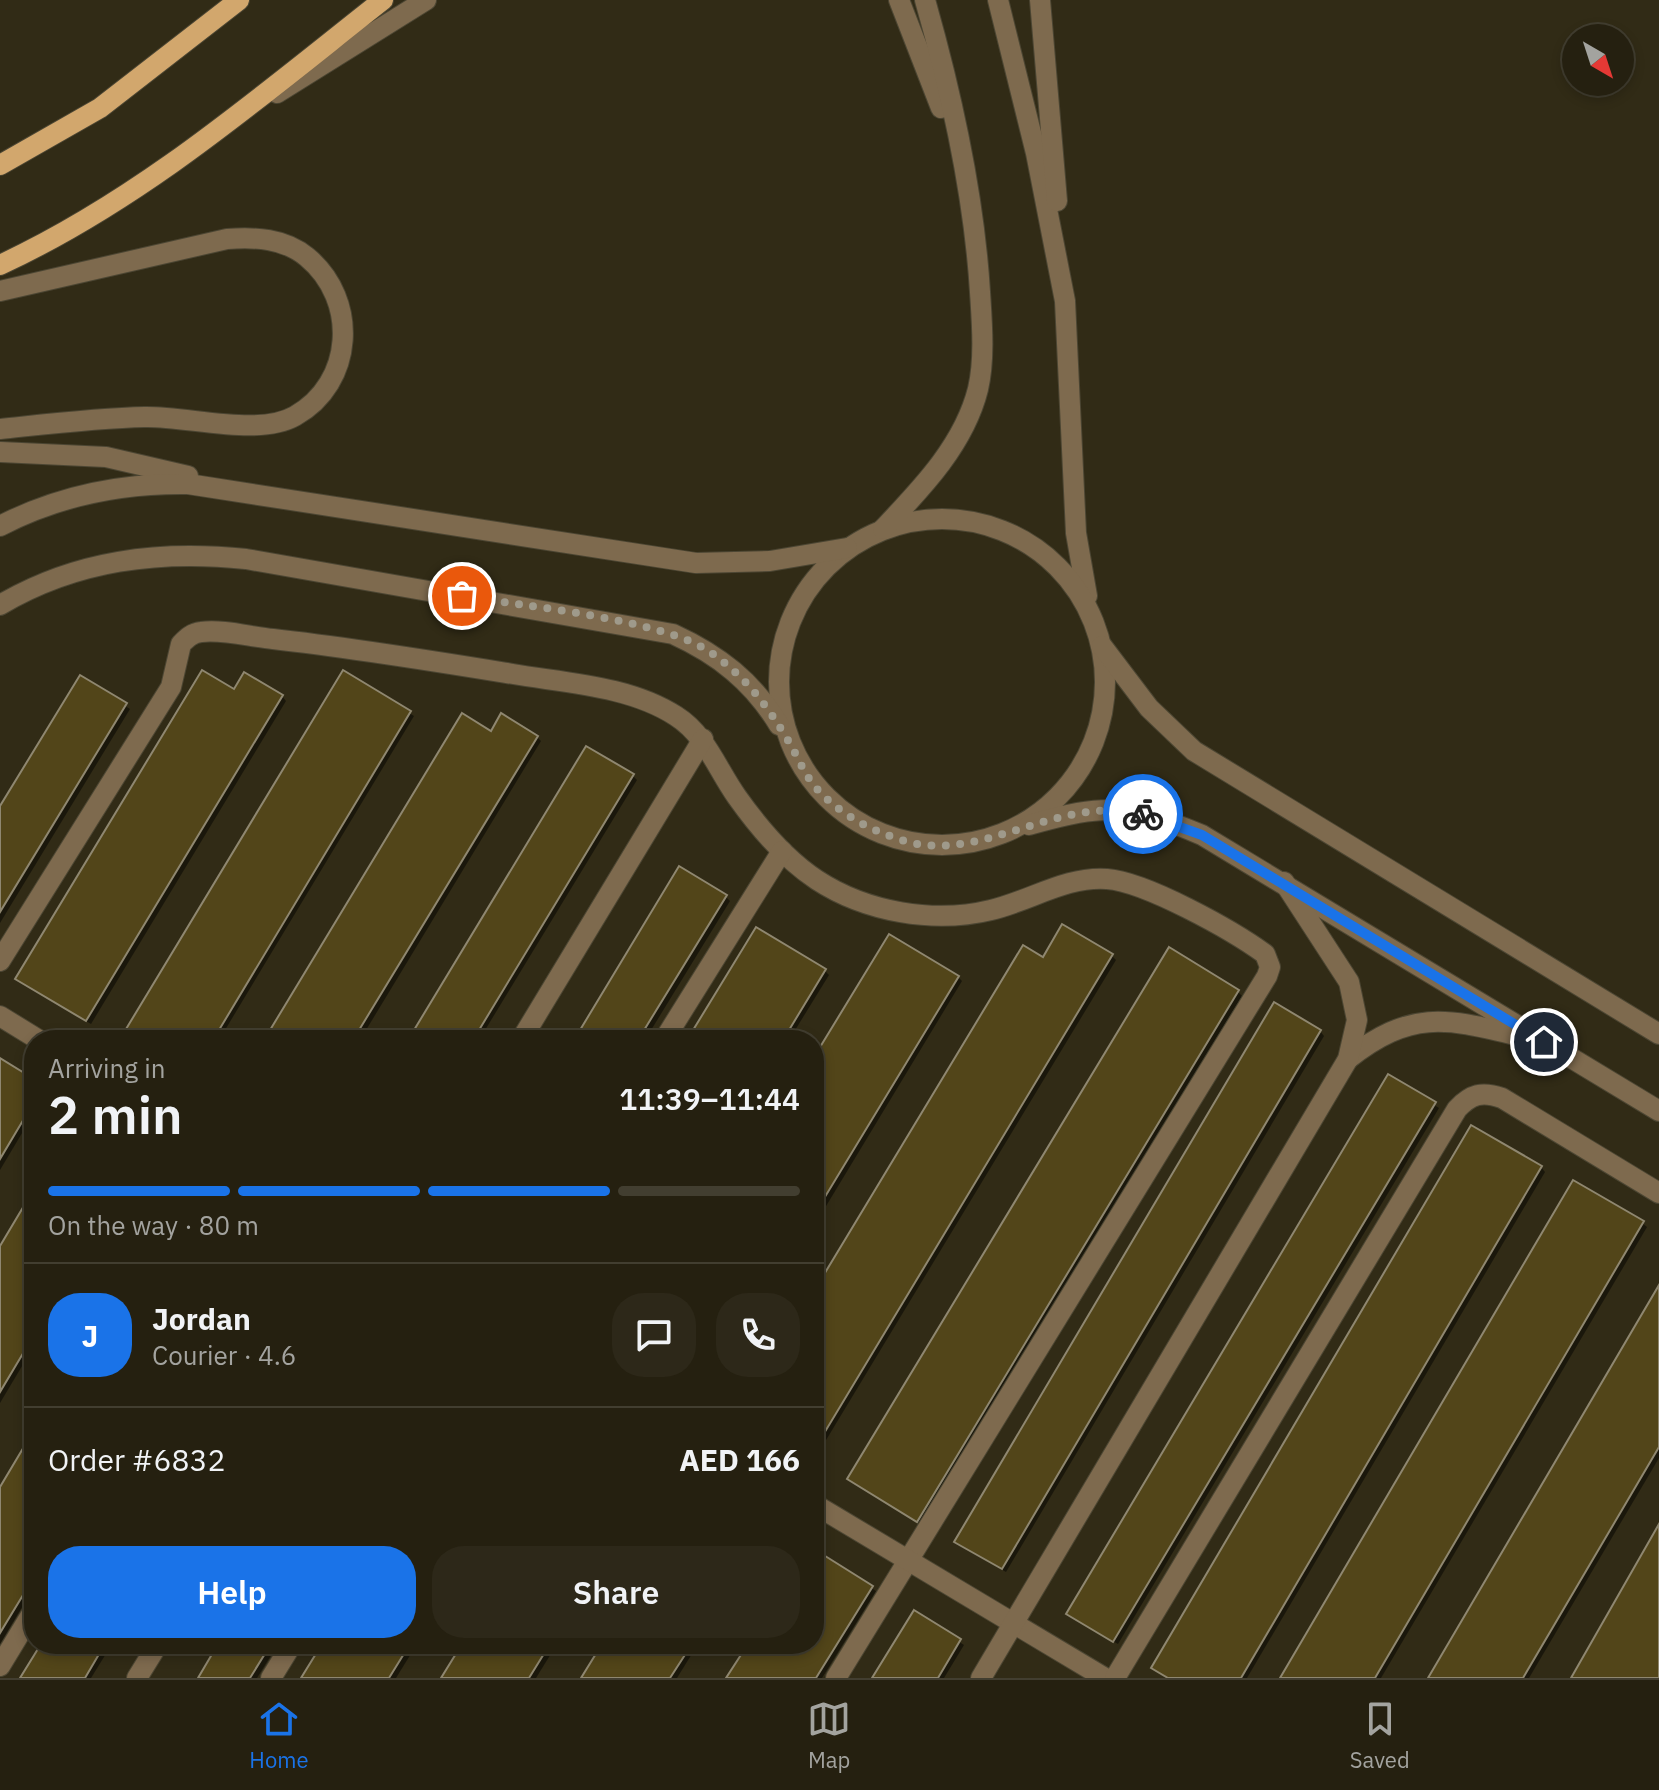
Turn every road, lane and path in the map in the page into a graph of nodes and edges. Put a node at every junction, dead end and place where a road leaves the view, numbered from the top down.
1 (239, 0) edge
2 (383, 0) edge
3 (426, 0) edge
4 (899, 0) edge
5 (925, 0) edge
6 (998, 0) edge
7 (1040, 0) edge
8 (216, 131) junction
9 (0, 165) edge
10 (967, 181) junction
11 (0, 265) edge
12 (0, 291) edge
13 (1065, 301) junction
14 (0, 429) edge
15 (0, 452) edge
16 (281, 497) junction
17 (0, 526) edge
18 (883, 529) junction
19 (847, 548) junction
20 (0, 605) edge
21 (1093, 615) junction
22 (1102, 646) junction
23 (703, 739) junction
24 (788, 741) junction
25 (1014, 829) junction
26 (782, 851) junction
27 (1284, 882) junction
28 (0, 961) edge
29 (0, 1016) edge
30 (527, 1030) edge
31 (670, 1030) edge
32 (24, 1031) edge
33 (1659, 1034) edge
34 (1544, 1042) junction
35 (1348, 1059) junction
36 (1659, 1111) edge
37 (1659, 1193) edge
38 (824, 1510) edge
39 (910, 1560) junction
40 (1015, 1624) junction
41 (24, 1626) edge
42 (152, 1654) edge
43 (286, 1654) edge
44 (0, 1666) edge
45 (137, 1678) edge
46 (271, 1678) edge
47 (836, 1678) edge
48 (981, 1678) edge
49 (1105, 1678) edge
50 (1115, 1678) edge

1 - 9 main road
2 - 8 main road
3 - 8 street
4 - 10 street
5 - 10 street
6 - 13 street
7 - 13 street
8 - 11 main road
10 - 18 street
12 - 14 street
13 - 21 street
15 - 16 street
16 - 17 street
16 - 19 street
18 - 19 street
18 - 21 street
19 - 24 street
20 - 24 street
21 - 22 street
22 - 25 street
22 - 33 street
23 - 26 street
23 - 28 street
23 - 30 street
24 - 25 street
25 - 27 street
26 - 31 street
26 - 39 street
27 - 34 street
27 - 35 street
29 - 32 street
34 - 35 street
34 - 36 street
35 - 40 street
37 - 50 street
38 - 39 street
39 - 40 street
39 - 47 street
40 - 48 street
40 - 49 street
41 - 44 street
42 - 45 street
43 - 46 street

